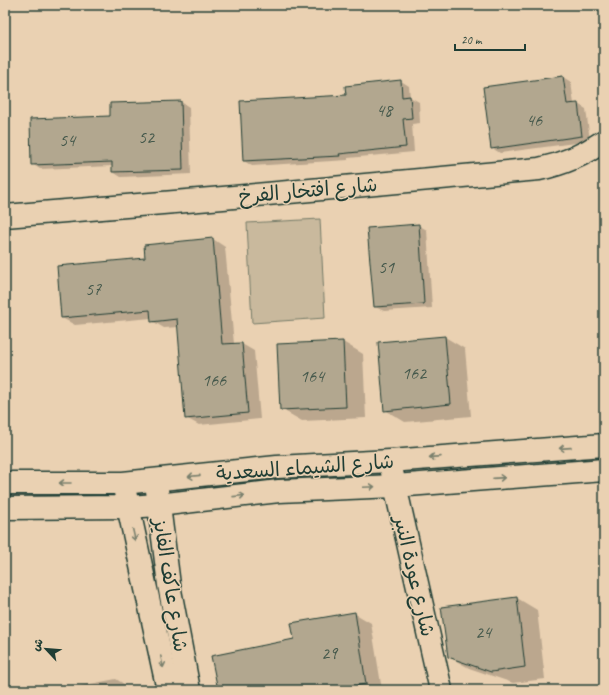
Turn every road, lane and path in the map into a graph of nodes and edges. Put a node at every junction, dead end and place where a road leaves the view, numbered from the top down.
1 (604, 141) edge
2 (5, 216) edge
3 (604, 445) edge
4 (390, 461) junction
5 (604, 470) edge
6 (157, 480) junction
7 (5, 483) edge
8 (123, 483) junction
9 (395, 486) junction
10 (158, 505) junction
11 (128, 506) junction
12 (5, 508) edge
13 (168, 690) edge
14 (189, 690) edge
15 (441, 690) edge

1 - 2 street, شارع افتخار الفرخ
3 -> 4 street, شارع الشيماء السعدية
4 -> 6 street, شارع الشيماء السعدية
4 - 9 street, شارع عودة النبر
9 -> 5 street, شارع الشيماء السعدية
6 - 8 street, شارع الشيماء السعدية
6 - 10 street, شارع عاكف الفايز
8 -> 7 street, شارع الشيماء السعدية
8 - 11 street, شارع عاكف الفايز
10 -> 9 street, شارع الشيماء السعدية
9 - 15 street, شارع عودة النبر
10 - 11 street, شارع الشيماء السعدية
10 - 14 street, شارع عاكف الفايز
11 - 12 street, شارع الشيماء السعدية
11 -> 13 street, شارع عاكف الفايز

